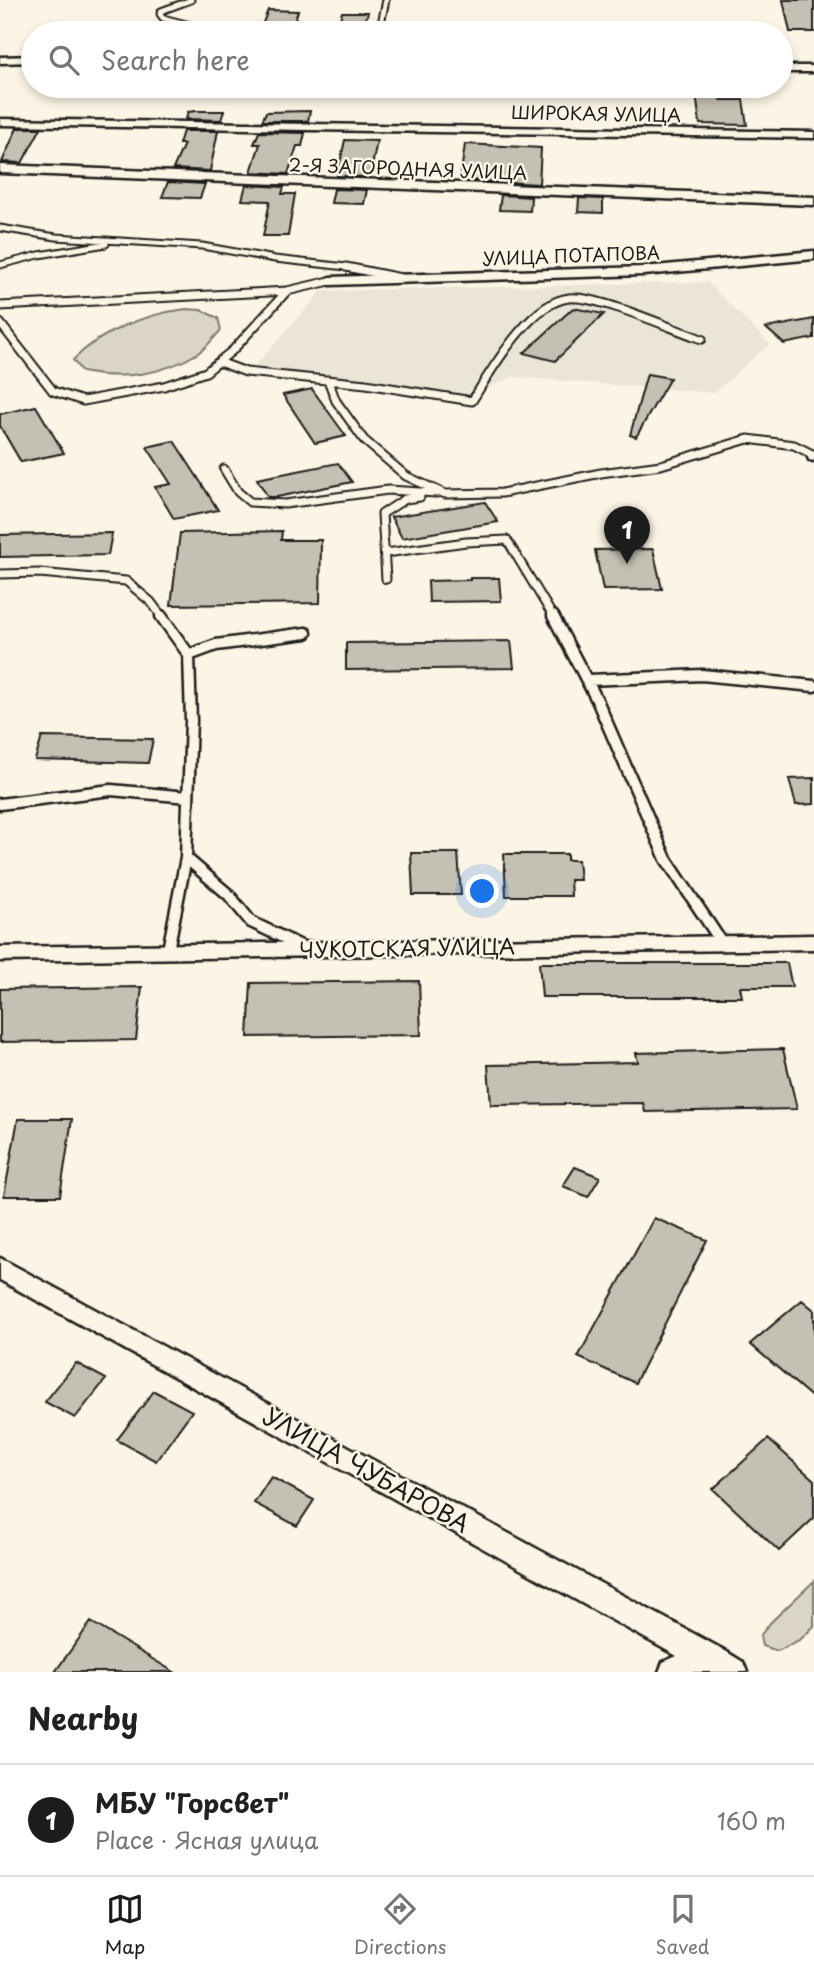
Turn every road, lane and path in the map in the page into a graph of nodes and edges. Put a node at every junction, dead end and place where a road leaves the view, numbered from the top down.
1 (191, 0) edge
2 (386, 0) edge
3 (175, 21) edge
4 (382, 21) edge
5 (21, 59) edge
6 (0, 60) edge
7 (793, 69) edge
8 (814, 69) edge
9 (0, 122) edge
10 (814, 135) edge
11 (0, 169) edge
12 (814, 201) edge
13 (0, 228) edge
14 (128, 241) junction
15 (814, 255) edge
16 (0, 265) edge
17 (408, 280) junction
18 (330, 281) joint
19 (287, 291) junction
20 (0, 306) edge
21 (0, 323) edge
22 (702, 339) dead end
23 (219, 362) junction
24 (328, 380) junction
25 (814, 456) edge
26 (224, 470) dead end
27 (445, 494) junction
28 (386, 553) junction
29 (0, 574) edge
30 (386, 579) dead end
31 (306, 633) dead end
32 (189, 655) junction
33 (589, 680) junction
34 (814, 686) edge
35 (188, 797) junction
36 (0, 804) edge
37 (186, 858) junction
38 (814, 942) edge
39 (722, 943) junction
40 (306, 948) junction
41 (168, 950) junction
42 (0, 954) edge
43 (0, 1268) edge
44 (722, 1666) edge
45 (673, 1672) edge

1 - 3 lane
2 - 4 lane
5 - 6 street
7 - 8 street
9 - 10 street, ШИРОКАЯ УЛИЦА
11 - 12 street, 2-Я ЗАГОРОДНАЯ УЛИЦА
13 - 14 lane
14 - 16 lane
14 - 17 lane
15 - 17 street, УЛИЦА ПОТАПОВА
17 - 18 street, УЛИЦА ПОТАПОВА
18 - 19 lane
19 - 20 lane
19 - 23 lane
21 - 23 lane
22 - 24 lane
23 - 24 lane
24 - 27 lane
25 - 27 lane
26 - 27 lane
27 - 28 lane
28 - 30 lane
28 - 33 lane
29 - 32 lane
31 - 32 lane
32 - 35 lane
33 - 34 lane
33 - 39 lane
35 - 36 lane
35 - 37 lane
37 - 40 lane
37 - 41 lane
38 - 39 street, ЧУКОТСКАЯ УЛИЦА
39 - 40 street, ЧУКОТСКАЯ УЛИЦА
40 - 41 street, ЧУКОТСКАЯ УЛИЦА
41 - 42 street, ЧУКОТСКАЯ УЛИЦА
43 - 44 street, УЛИЦА ЧУБАРОВА
44 - 45 street

